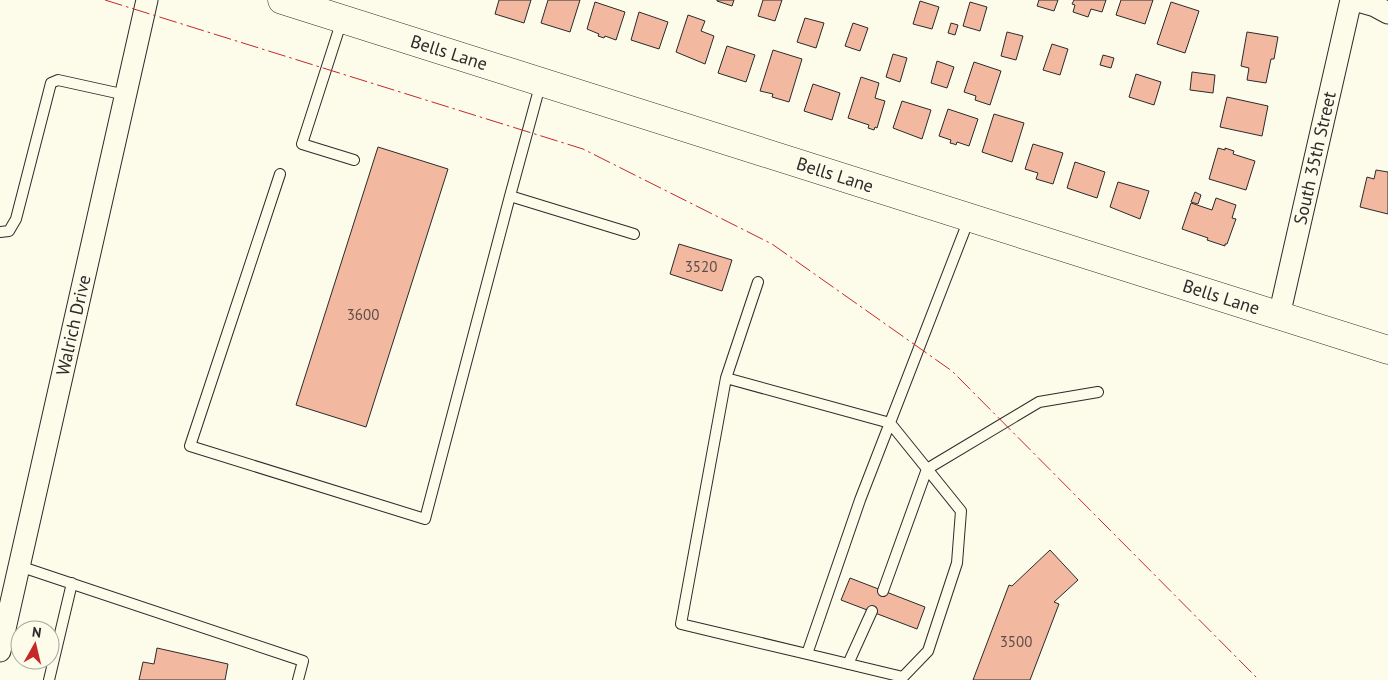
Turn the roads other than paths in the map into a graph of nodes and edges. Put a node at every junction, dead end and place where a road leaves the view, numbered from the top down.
1 (148, 0) edge
2 (282, 0) edge
3 (1353, 0) edge
4 (1388, 13) edge
5 (342, 19) junction
6 (541, 82) junction
7 (126, 96) junction
8 (354, 160) dead end
9 (280, 174) dead end
10 (510, 196) junction
11 (969, 218) junction
12 (0, 232) edge
13 (634, 234) dead end
14 (758, 282) dead end
15 (1280, 316) junction
16 (1388, 350) edge
17 (726, 378) junction
18 (1098, 392) dead end
19 (890, 423) junction
20 (927, 469) junction
21 (19, 566) junction
22 (72, 583) junction
23 (883, 591) dead end
24 (872, 612) dead end
25 (0, 651) edge
26 (807, 654) junction
27 (848, 664) junction
28 (49, 680) edge
29 (298, 680) edge

1 - 7 street, Walrich Drive
2 - 5 main road, Bells Lane
3 - 4 street
3 - 15 street, South 35th Street
5 - 6 main road, Bells Lane
5 - 8 lane
6 - 10 lane
6 - 11 main road, Bells Lane
7 - 12 lane
7 - 21 street, Walrich Drive
9 - 10 lane
10 - 13 lane
11 - 15 main road, Bells Lane
11 - 19 lane
14 - 17 lane
15 - 16 main road, Bells Lane
17 - 19 lane
17 - 26 lane
18 - 20 lane
19 - 20 lane
19 - 26 lane
20 - 23 lane
20 - 27 lane
21 - 22 lane
21 - 25 street, Walrich Drive
22 - 28 lane
22 - 29 lane
24 - 27 lane
26 - 27 lane

